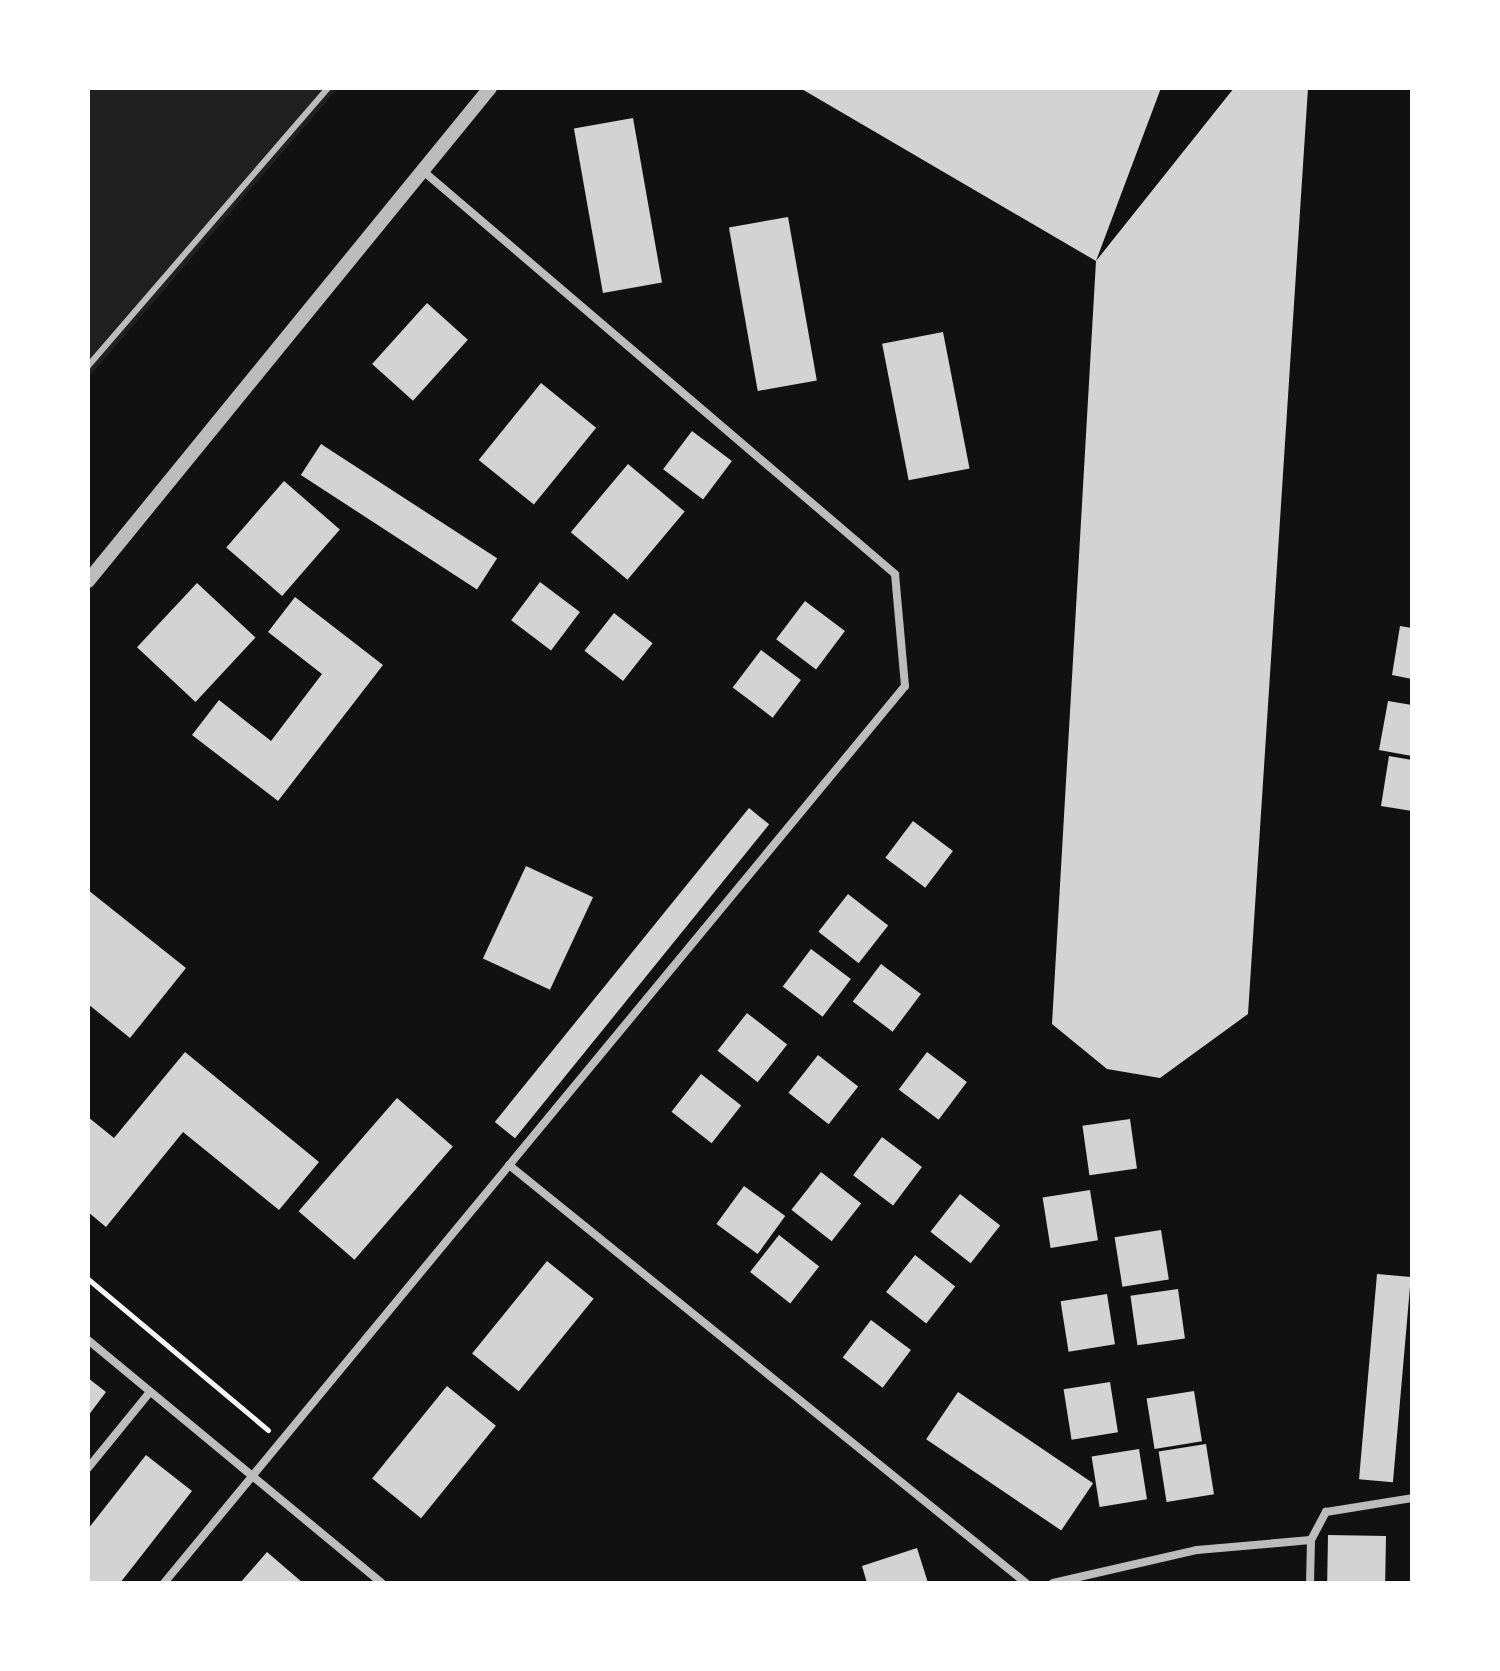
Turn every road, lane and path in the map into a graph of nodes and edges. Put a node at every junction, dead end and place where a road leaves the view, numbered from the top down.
1 (328, 88) edge
2 (490, 88) edge
3 (423, 171) junction
4 (88, 366) edge
5 (88, 581) edge
6 (509, 1165) junction
7 (88, 1279) edge
8 (88, 1340) edge
9 (150, 1392) junction
10 (282, 1440) junction
11 (88, 1468) edge
12 (252, 1476) junction
13 (1412, 1498) edge
14 (1311, 1540) junction
15 (164, 1583) edge
16 (382, 1583) edge
17 (1026, 1583) edge
18 (1053, 1583) edge
19 (1310, 1583) edge

1 - 4 lane
2 - 3 street
3 - 5 street
3 - 6 street
6 - 10 street
6 - 17 street
7 - 10 path
8 - 9 street
9 - 11 street
9 - 12 street
10 - 12 street
12 - 15 street
12 - 16 street
13 - 14 street
14 - 18 street
14 - 19 street

